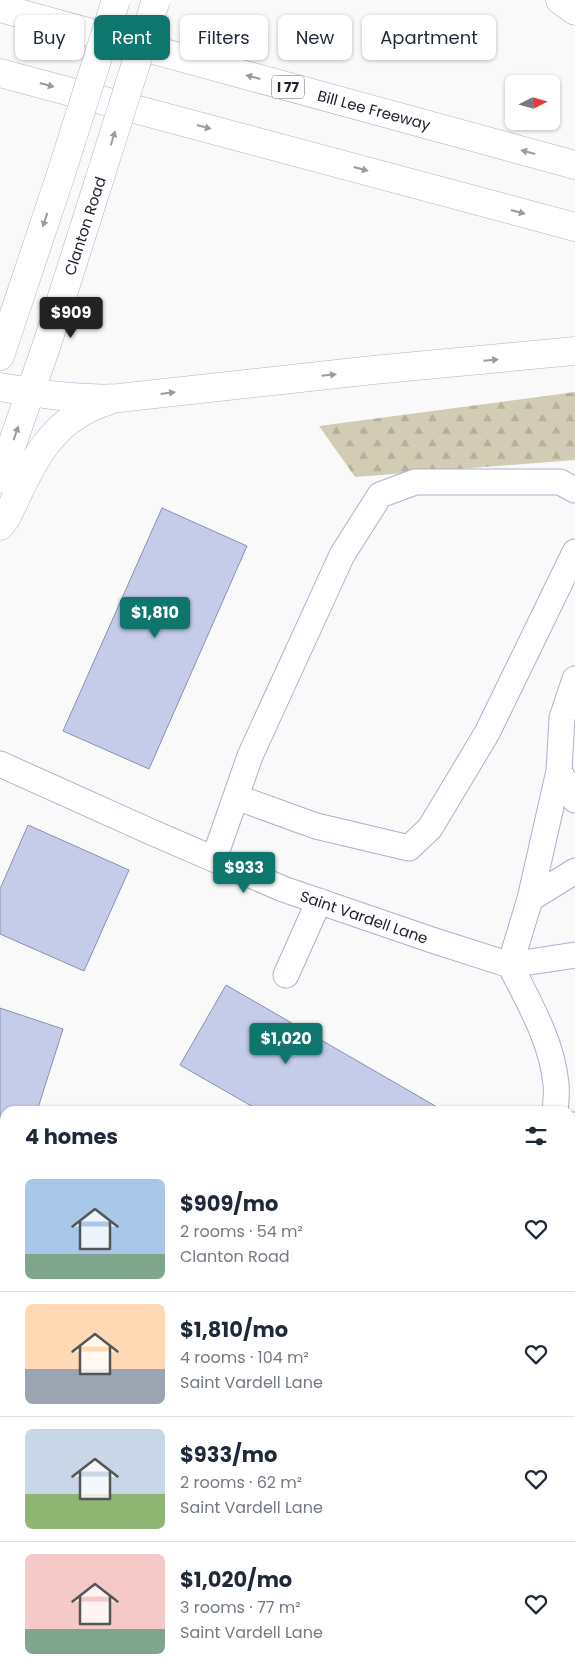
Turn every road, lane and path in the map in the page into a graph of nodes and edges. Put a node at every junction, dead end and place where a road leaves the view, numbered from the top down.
1 (116, 0) edge
2 (156, 0) edge
3 (560, 0) edge
4 (0, 8) edge
5 (575, 11) edge
6 (0, 73) edge
7 (575, 165) edge
8 (575, 227) edge
9 (575, 351) edge
10 (0, 356) edge
11 (0, 387) edge
12 (30, 392) junction
13 (119, 398) junction
14 (0, 479) edge
15 (575, 490) edge
16 (0, 526) edge
17 (575, 552) edge
18 (575, 679) edge
19 (0, 764) edge
20 (559, 771) junction
21 (236, 797) junction
22 (575, 800) edge
23 (214, 859) junction
24 (575, 871) edge
25 (530, 899) junction
26 (319, 901) junction
27 (575, 955) edge
28 (510, 965) junction
29 (286, 975) dead end
30 (555, 1106) edge

1 -> 10 main road, bridge
12 -> 2 main road, Clanton Road, bridge
3 - 5 main road
7 -> 4 main road, Bill Lee Freeway / I 77
6 -> 8 main road
13 -> 9 main road
11 - 12 main road
12 - 13 main road
14 -> 12 main road, Clanton Road
13 - 16 main road
15 - 21 street
17 - 21 street
18 - 20 street
19 - 23 street, Saint Vardell Lane
20 - 22 street
20 - 25 street
21 - 23 street
23 - 26 street, Saint Vardell Lane
24 - 25 street
25 - 28 street
26 - 28 street, Saint Vardell Lane
26 - 29 street
27 - 28 street
28 - 30 street

